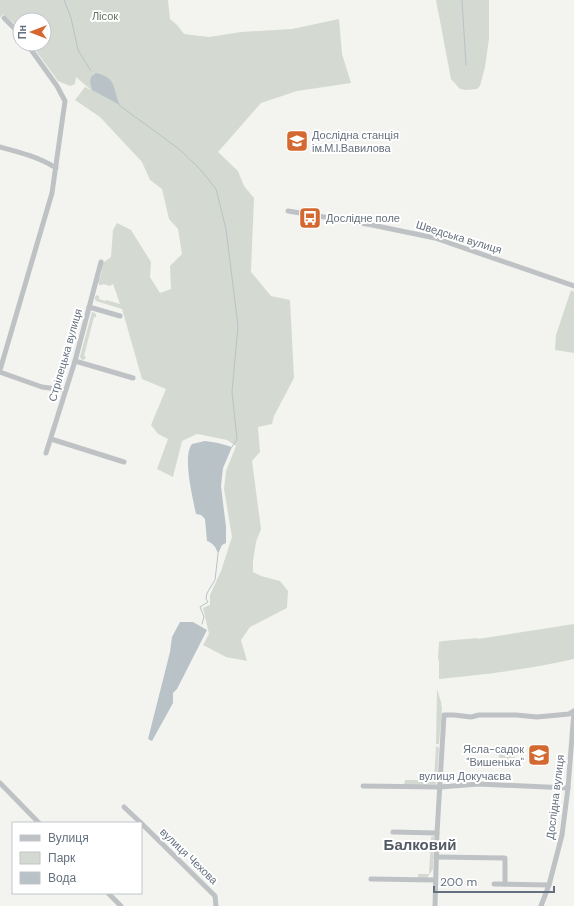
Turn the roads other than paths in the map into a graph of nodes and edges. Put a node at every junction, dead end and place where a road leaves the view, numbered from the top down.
1 (4, 18) dead end
2 (12, 26) edge
3 (33, 52) edge
4 (0, 147) edge
5 (56, 168) junction
6 (288, 211) dead end
7 (101, 262) dead end
8 (574, 286) edge
9 (89, 307) junction
10 (120, 316) dead end
11 (75, 361) junction
12 (0, 371) edge
13 (133, 378) dead end
14 (65, 390) junction
15 (51, 439) junction
16 (46, 453) dead end
17 (124, 462) dead end
18 (574, 711) edge
19 (0, 783) edge
20 (363, 786) dead end
21 (440, 787) junction
22 (568, 788) junction
23 (124, 807) dead end
24 (38, 822) edge
25 (140, 822) edge
26 (142, 824) edge
27 (393, 832) dead end
28 (437, 833) junction
29 (436, 857) junction
30 (371, 879) dead end
31 (435, 880) junction
32 (494, 884) dead end
33 (505, 884) junction
34 (549, 885) junction
35 (109, 894) edge
36 (121, 906) edge
37 (216, 906) edge
38 (435, 906) edge
39 (541, 906) edge

1 - 2 street
3 - 5 street
4 - 5 street
5 - 12 street
6 - 8 street, Шведська вулиця
7 - 9 street, Стрілецька вулиця
9 - 10 street
9 - 11 street, Стрілецька вулиця
11 - 13 street
11 - 14 street, Стрілецька вулиця
12 - 14 street
14 - 15 street, Стрілецька вулиця
15 - 16 street, Стрілецька вулиця
15 - 17 street
18 - 21 street
18 - 22 street, Дослідна вулиця
19 - 24 street
20 - 21 street, вулиця Докучаєва
21 - 22 street, вулиця Докучаєва
21 - 28 street
22 - 34 street, Дослідна вулиця
23 - 25 street, вулиця Чехова
26 - 37 street, вулиця Чехова
27 - 28 street
28 - 29 street
29 - 31 street
29 - 33 street
30 - 31 street
31 - 38 street
32 - 33 street
33 - 34 street
34 - 39 street, Дослідна вулиця
35 - 36 street

